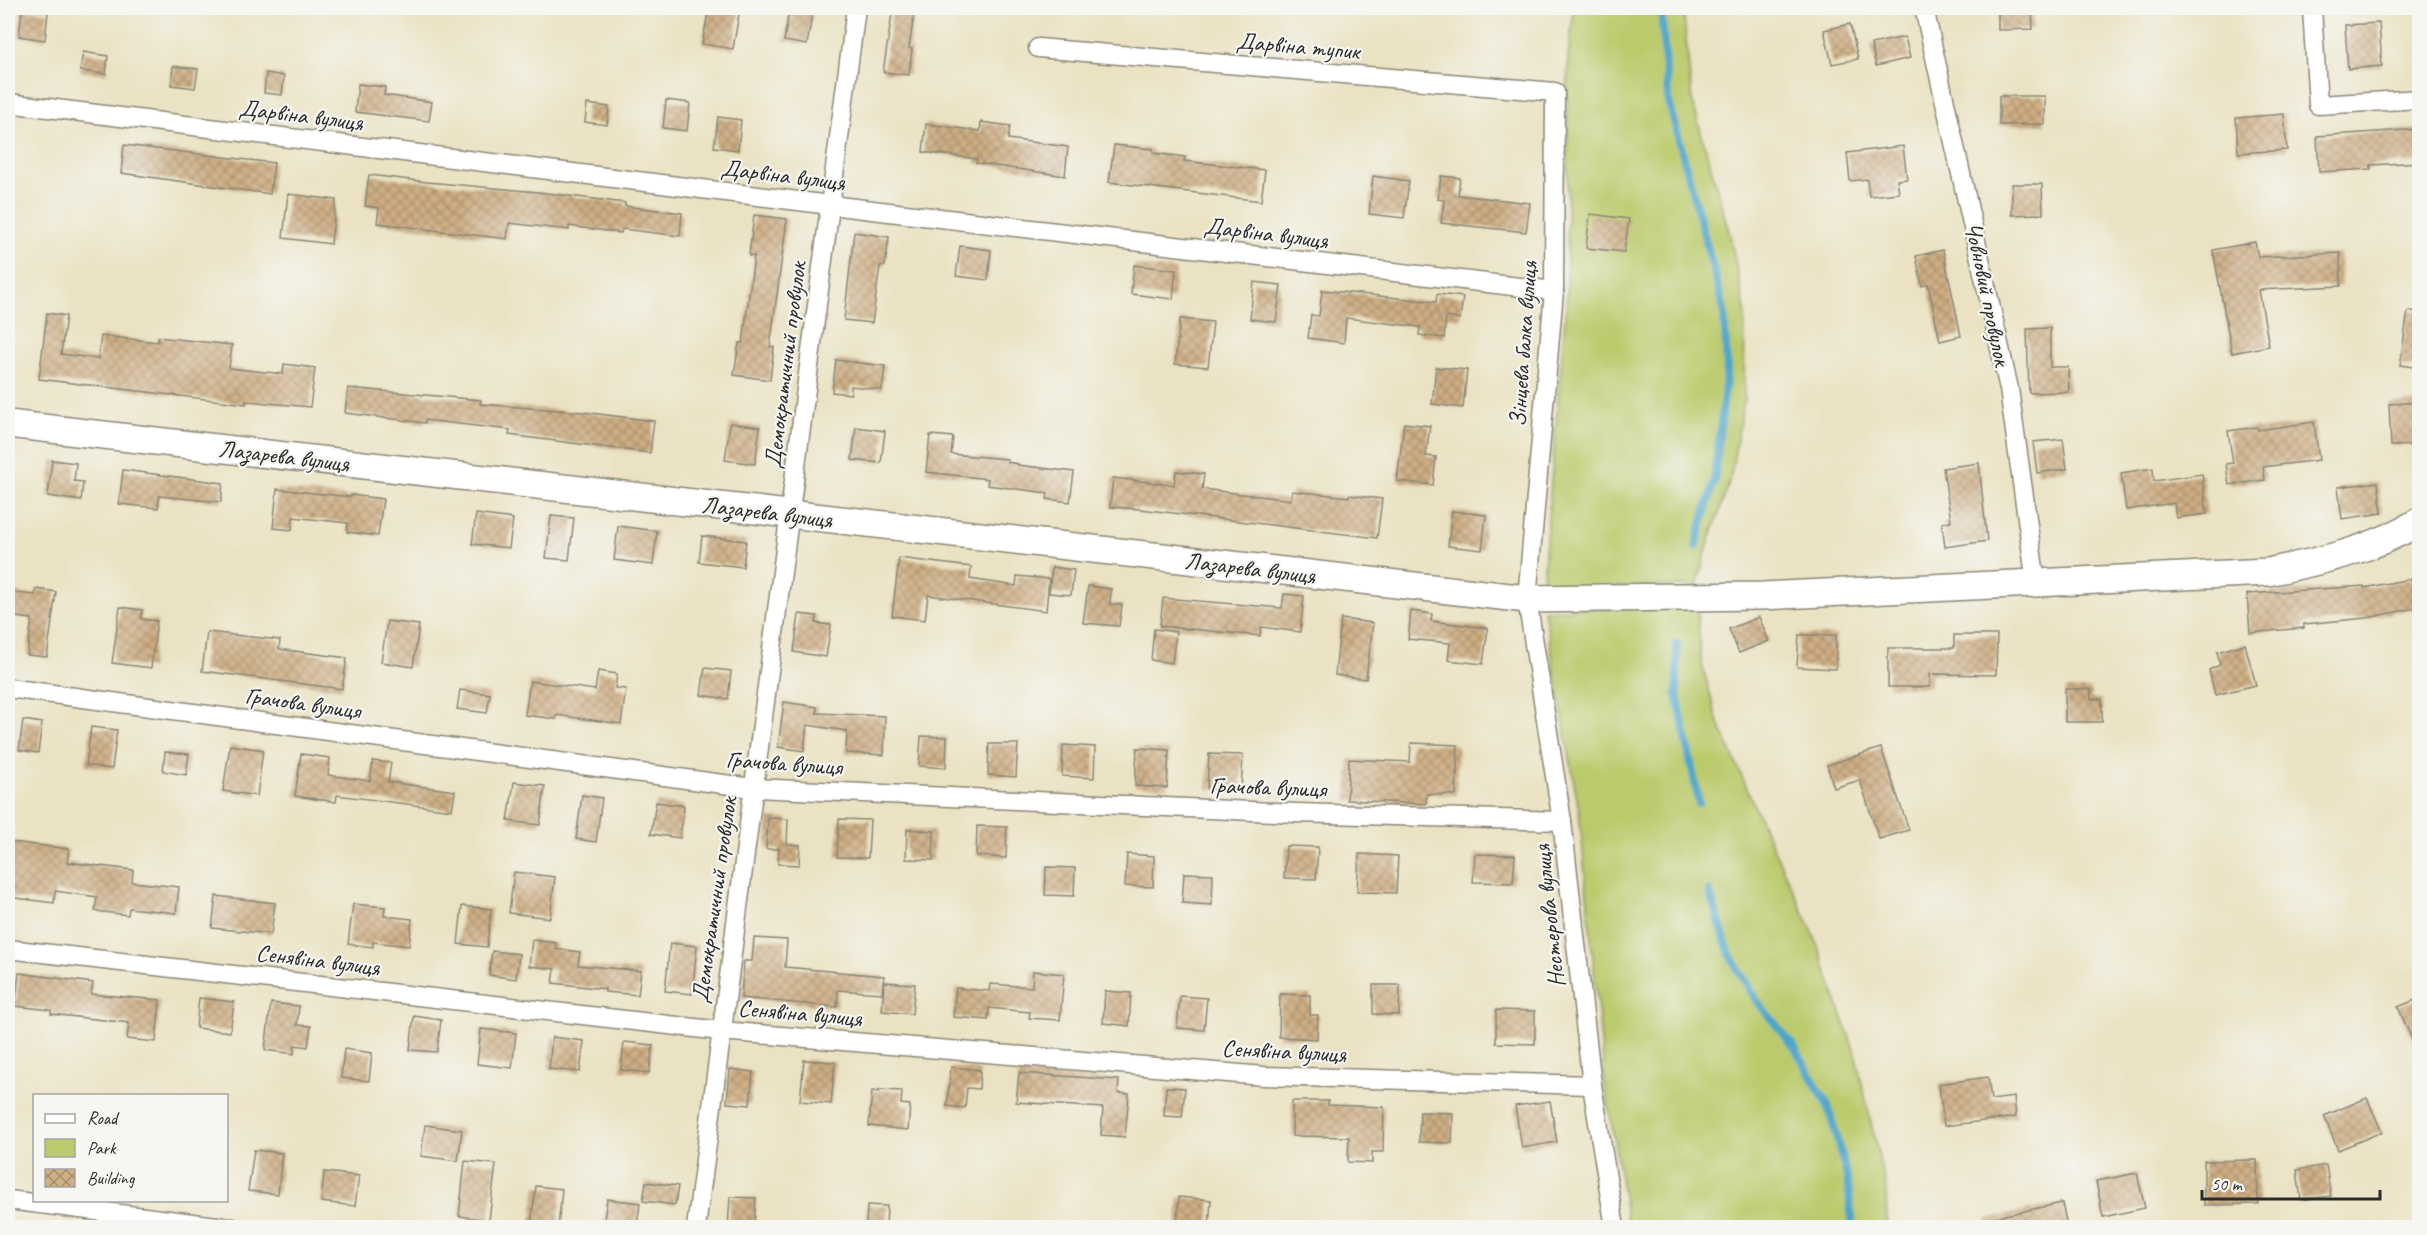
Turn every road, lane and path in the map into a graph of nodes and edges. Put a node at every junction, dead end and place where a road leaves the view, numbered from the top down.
1 (856, 8) edge
2 (1924, 8) edge
3 (2312, 8) edge
4 (1038, 48) dead end
5 (1555, 92) joint
6 (2420, 99) edge
7 (8, 103) edge
8 (830, 206) junction
9 (1554, 291) junction
10 (8, 424) edge
11 (789, 515) junction
12 (2420, 521) edge
13 (2036, 583) junction
14 (1527, 599) junction
15 (8, 688) edge
16 (753, 788) junction
17 (1562, 821) junction
18 (8, 949) edge
19 (721, 1031) junction
20 (1592, 1085) junction
21 (8, 1200) edge
22 (136, 1222) edge
23 (232, 1227) edge
24 (696, 1227) edge
25 (1615, 1227) edge

1 - 8 street, Демократичний провулок
2 - 13 street, Човновий провулок
3 - 6 street
4 - 5 street, Дарвіна тупик
5 - 9 street, Зінцева балка вулиця
7 - 8 street, Дарвіна вулиця
8 - 9 street, Дарвіна вулиця
8 - 11 street, Демократичний провулок
9 - 14 street, Зінцева балка вулиця
10 - 11 street, Лазарева вулиця
11 - 14 street, Лазарева вулиця
11 - 16 street, Демократичний провулок
12 - 13 street
13 - 14 street
14 - 17 street, Нестерова вулиця
15 - 16 street, Грачова вулиця
16 - 17 street, Грачова вулиця
16 - 19 street, Демократичний провулок
17 - 20 street, Нестерова вулиця
18 - 19 street, Сенявіна вулиця
19 - 20 street, Сенявіна вулиця
19 - 24 street, Демократичний провулок
20 - 25 street, Нестерова вулиця
21 - 22 street
22 - 23 street

